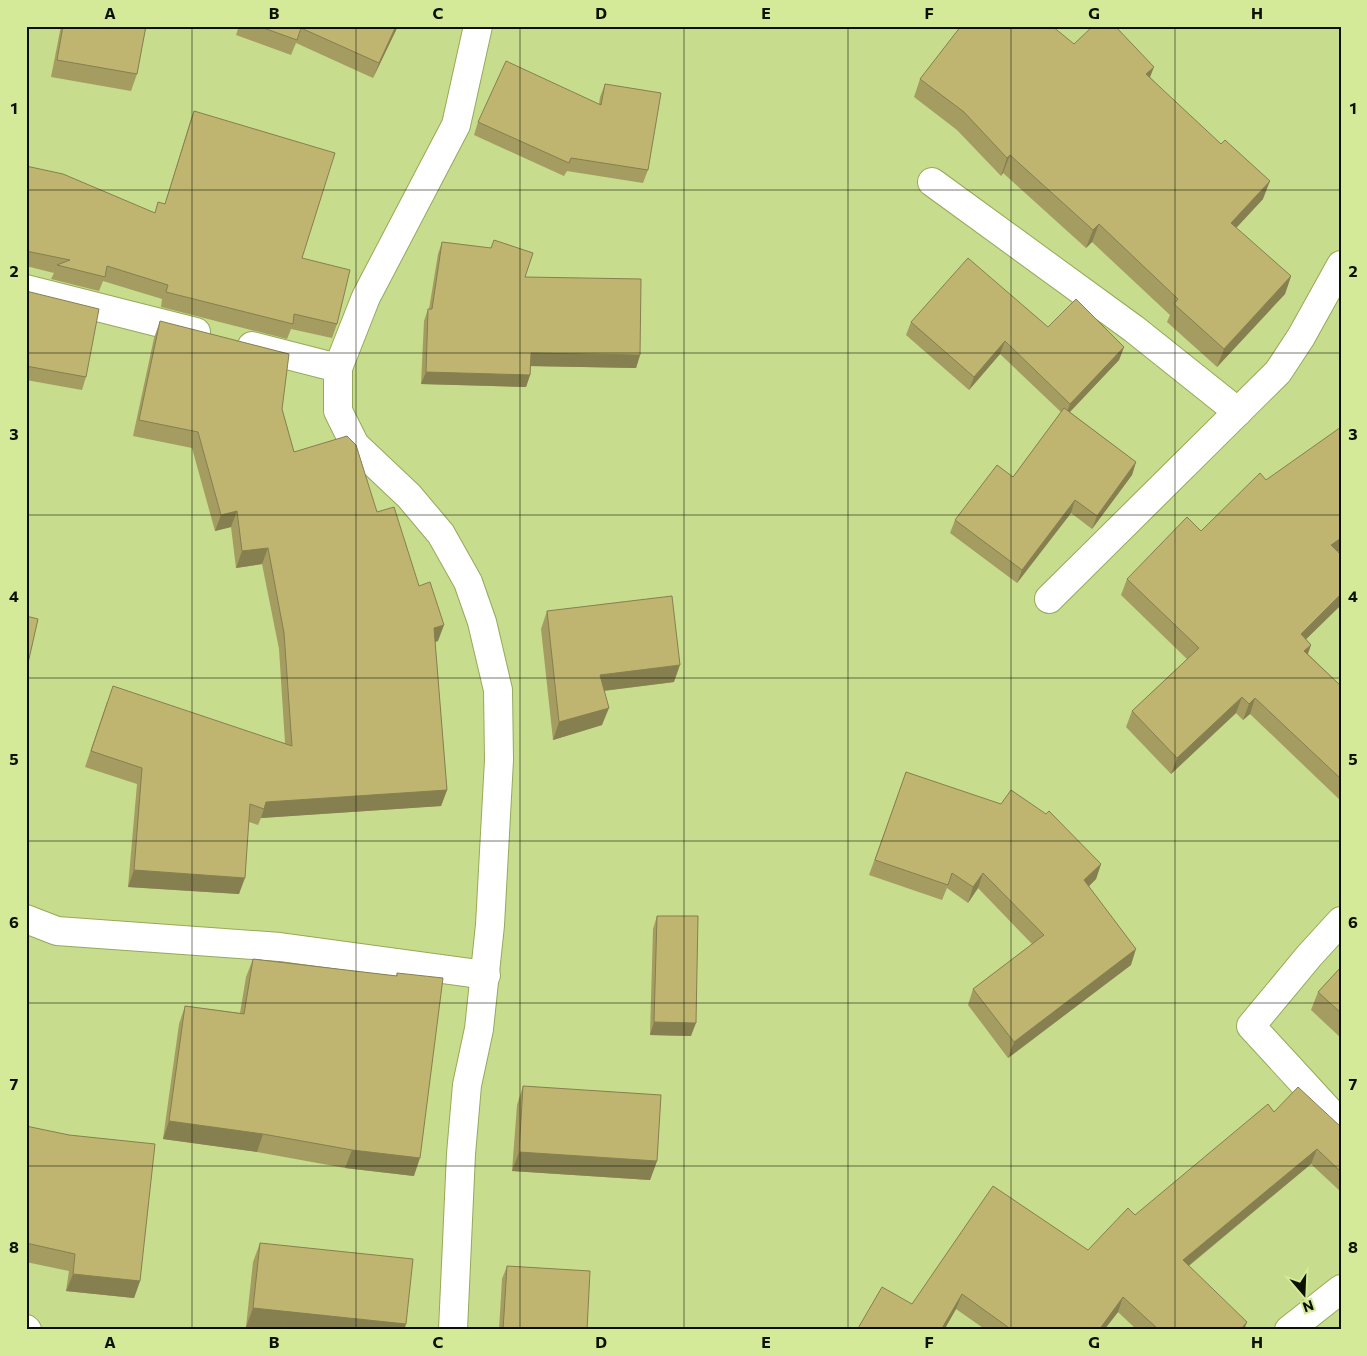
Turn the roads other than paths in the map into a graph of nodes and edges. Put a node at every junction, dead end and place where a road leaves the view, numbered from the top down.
1 (478, 26) edge
2 (932, 182) dead end
3 (1341, 265) edge
4 (26, 289) edge
5 (338, 368) junction
6 (1238, 412) junction
7 (1049, 599) dead end
8 (26, 919) edge
9 (1341, 921) edge
10 (486, 975) junction
11 (1341, 1124) edge
12 (1341, 1289) edge
13 (454, 1330) edge
14 (1289, 1330) edge

1 - 5 street
2 - 6 street
3 - 6 street
4 - 5 street
5 - 10 street
6 - 7 street
8 - 10 street
9 - 11 street
10 - 13 street
12 - 14 street

